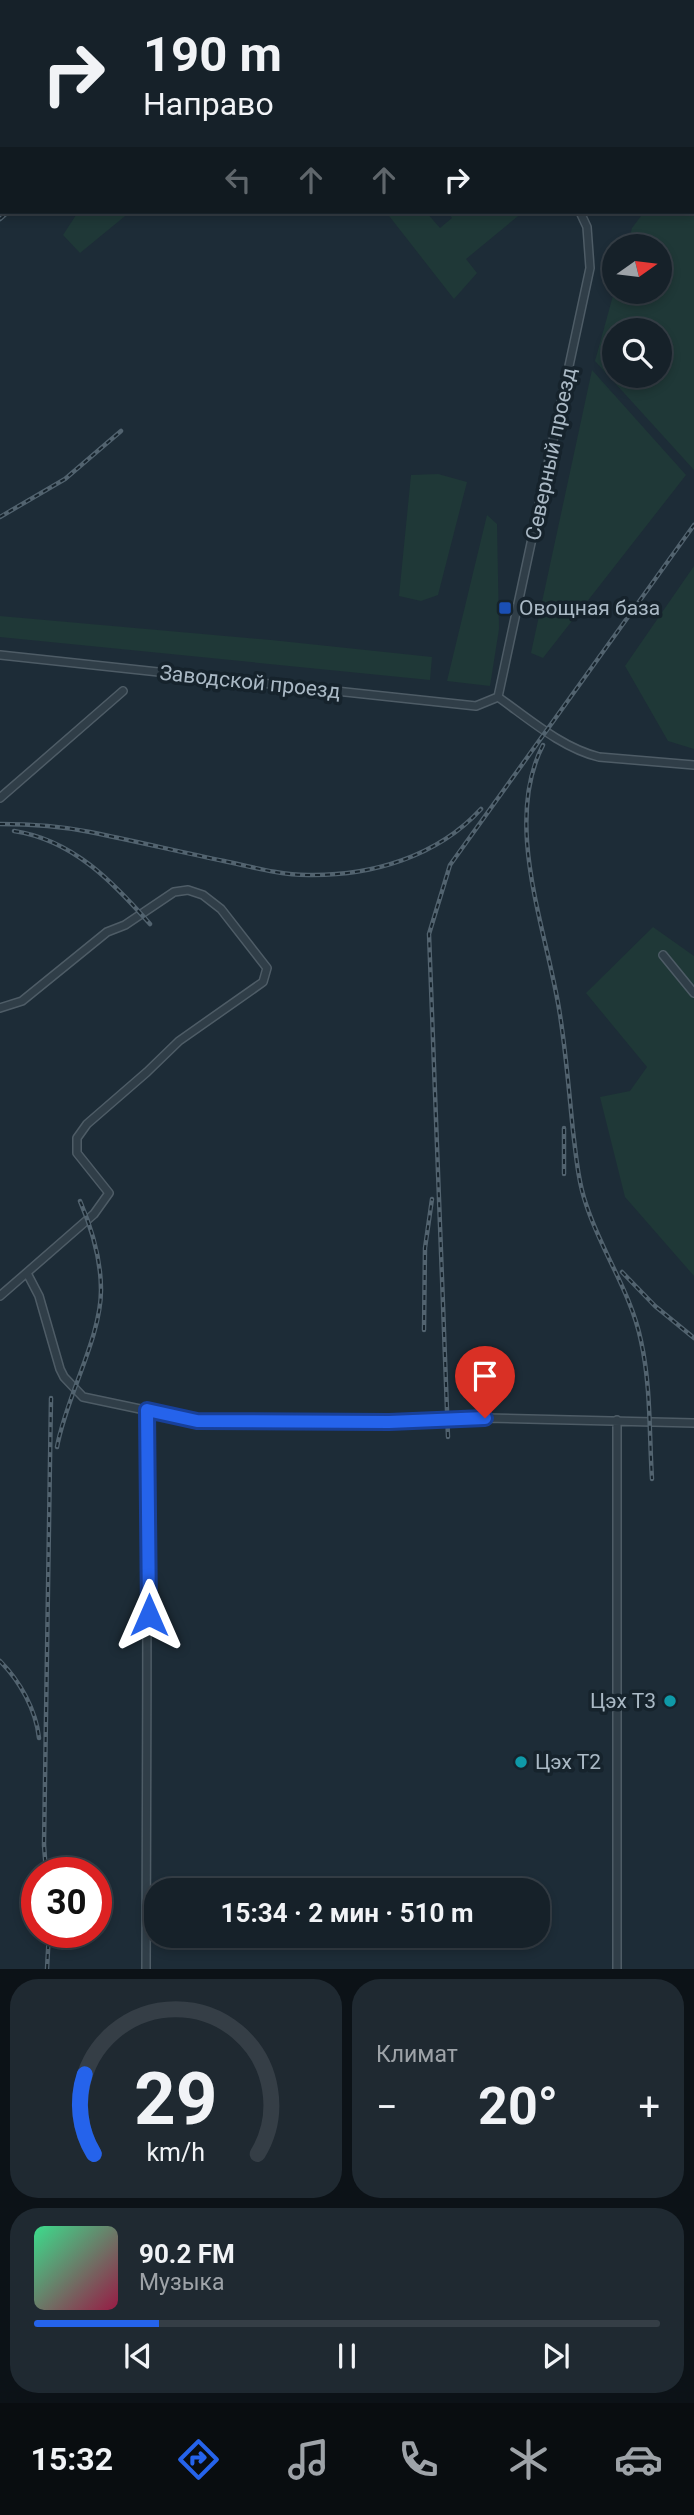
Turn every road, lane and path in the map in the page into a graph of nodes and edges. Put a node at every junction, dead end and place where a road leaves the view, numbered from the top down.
1 (581, 214) edge
2 (0, 655) edge
3 (123, 691) dead end
4 (498, 696) junction
5 (694, 765) edge
6 (0, 798) edge
7 (663, 955) dead end
8 (694, 993) edge
9 (0, 1008) edge
10 (27, 1273) junction
11 (0, 1296) edge
12 (147, 1410) junction
13 (617, 1420) junction
14 (694, 1423) edge
15 (146, 1969) edge
16 (617, 1969) edge

1 - 4 street, Северный проезд
2 - 4 street, Заводской проезд
3 - 6 street
4 - 5 street
7 - 8 street
9 - 10 street
10 - 11 street
10 - 12 street
12 - 13 street
12 - 15 street
13 - 14 street
13 - 16 street

